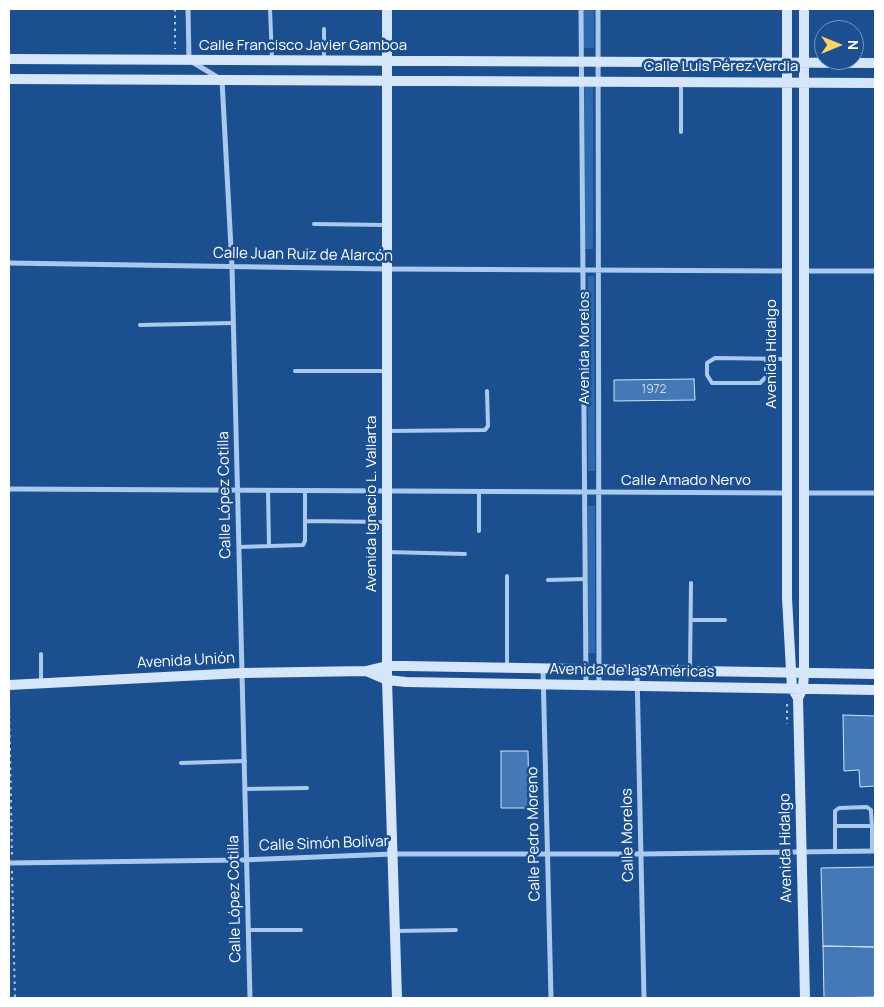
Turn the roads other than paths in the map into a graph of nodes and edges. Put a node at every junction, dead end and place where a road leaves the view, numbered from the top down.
1 (188, 9) edge
2 (270, 9) edge
3 (388, 9) edge
4 (581, 9) edge
5 (598, 9) edge
6 (787, 9) edge
7 (804, 9) edge
8 (324, 28) dead end
9 (9, 59) edge
10 (189, 60) junction
11 (272, 60) junction
12 (324, 61) junction
13 (387, 61) junction
14 (581, 62) junction
15 (597, 62) junction
16 (787, 62) junction
17 (804, 62) junction
18 (875, 62) edge
19 (9, 80) edge
20 (222, 80) junction
21 (387, 81) junction
22 (581, 81) junction
23 (597, 81) junction
24 (681, 82) junction
25 (787, 83) junction
26 (804, 83) junction
27 (875, 83) edge
28 (681, 132) dead end
29 (314, 224) dead end
30 (387, 225) junction
31 (9, 263) edge
32 (232, 267) junction
33 (387, 269) junction
34 (584, 271) junction
35 (597, 271) junction
36 (787, 271) junction
37 (804, 271) junction
38 (875, 271) edge
39 (233, 323) junction
40 (140, 325) dead end
41 (766, 359) junction
42 (787, 359) junction
43 (295, 370) dead end
44 (387, 371) junction
45 (487, 391) dead end
46 (387, 431) junction
47 (9, 489) edge
48 (238, 491) junction
49 (268, 491) junction
50 (305, 491) junction
51 (387, 492) junction
52 (479, 492) junction
53 (585, 493) junction
54 (598, 493) junction
55 (787, 493) junction
56 (804, 493) junction
57 (875, 493) edge
58 (305, 521) junction
59 (387, 522) junction
60 (479, 531) dead end
61 (269, 546) junction
62 (239, 547) junction
63 (387, 552) junction
64 (465, 554) dead end
65 (507, 576) dead end
66 (585, 579) junction
67 (548, 580) dead end
68 (691, 583) dead end
69 (691, 620) junction
70 (725, 620) dead end
71 (42, 654) dead end
72 (387, 666) junction
73 (507, 668) junction
74 (543, 669) junction
75 (586, 670) junction
76 (600, 670) junction
77 (366, 671) junction
78 (637, 671) junction
79 (690, 672) junction
80 (242, 673) junction
81 (791, 673) junction
82 (804, 673) junction
83 (875, 674) edge
84 (387, 680) junction
85 (42, 684) junction
86 (544, 685) junction
87 (9, 686) edge
88 (586, 686) junction
89 (600, 686) junction
90 (637, 687) junction
91 (792, 688) junction
92 (804, 688) junction
93 (875, 690) edge
94 (798, 698) junction
95 (245, 761) junction
96 (181, 763) dead end
97 (308, 788) dead end
98 (245, 789) junction
99 (835, 826) junction
100 (872, 826) junction
101 (801, 851) junction
102 (835, 851) junction
103 (874, 851) edge
104 (392, 854) junction
105 (548, 854) junction
106 (641, 854) junction
107 (247, 860) junction
108 (10, 863) edge
109 (249, 930) junction
110 (301, 930) dead end
111 (456, 930) dead end
112 (395, 931) junction
113 (250, 998) edge
114 (397, 998) edge
115 (550, 998) edge
116 (644, 998) edge
117 (805, 998) edge

1 - 10 street
2 - 11 lane
3 - 13 main road, Avenida Ignacio L. Vallarta
4 - 14 street, Avenida Morelos
5 - 15 street, Avenida Morelos
6 - 16 main road, Avenida Hidalgo
7 - 17 main road
8 - 12 lane
9 - 10 main road, Calle Francisco Javier Gamboa
10 - 11 main road, Calle Francisco Javier Gamboa
10 - 20 street
11 - 12 main road, Calle Francisco Javier Gamboa
12 - 13 main road, Calle Francisco Javier Gamboa
13 - 14 main road, Calle Francisco Javier Gamboa
13 - 21 main road, Avenida Ignacio L. Vallarta
14 - 15 main road, Calle Francisco Javier Gamboa
14 - 22 street, Avenida Morelos
15 - 16 main road, Calle Luis Pérez Verdia
15 - 23 street, Avenida Morelos
16 - 17 main road, Calle Luis Pérez Verdia
16 - 25 main road, Avenida Hidalgo
17 - 18 main road, Calle Luis Pérez Verdia
17 - 26 main road
19 - 20 main road
20 - 21 main road
20 - 32 street, Calle López Cotilla
21 - 22 main road
21 - 30 main road, Avenida Ignacio L. Vallarta
22 - 23 main road
22 - 34 street, Avenida Morelos
23 - 24 main road, Calle Luis Pérez Verdia
23 - 35 street, Avenida Morelos
24 - 25 main road, Calle Luis Pérez Verdia
24 - 28 lane
25 - 26 main road, Calle Luis Pérez Verdia
25 - 36 main road, Avenida Hidalgo
26 - 27 main road, Calle Luis Pérez Verdia
26 - 37 main road
29 - 30 lane
30 - 33 main road, Avenida Ignacio L. Vallarta
31 - 32 street, Calle Juan Ruiz de Alarcón
32 - 33 street, Calle Juan Ruiz de Alarcón
32 - 39 street, Calle López Cotilla
33 - 34 street, Calle Juan Ruiz de Alarcón
33 - 44 main road, Avenida Ignacio L. Vallarta
34 - 35 street, Calle Juan Ruiz de Alarcón
34 - 53 street, Avenida Morelos
35 - 36 street, Calle Juan Ruiz de Alarcón
35 - 54 street, Avenida Morelos
36 - 42 main road, Avenida Hidalgo
37 - 38 street
37 - 56 main road
39 - 40 lane
39 - 48 street, Calle López Cotilla
41 - 41 lane
41 - 42 lane
42 - 55 main road, Avenida Hidalgo
43 - 44 lane
44 - 46 main road, Avenida Ignacio L. Vallarta
45 - 46 lane
46 - 51 main road, Avenida Ignacio L. Vallarta
47 - 48 street, Calle Amado Nervo
48 - 49 street, Calle Amado Nervo
48 - 62 street, Calle López Cotilla
49 - 50 street, Calle Amado Nervo
49 - 61 lane
50 - 51 street, Calle Amado Nervo
50 - 58 lane
51 - 52 street, Calle Amado Nervo
51 - 59 main road, Avenida Ignacio L. Vallarta
52 - 53 street, Calle Amado Nervo
52 - 60 lane
53 - 54 street, Calle Amado Nervo
53 - 66 street, Avenida Morelos
54 - 55 street, Calle Amado Nervo
54 - 76 street, Avenida Morelos
55 - 81 main road, Avenida Hidalgo
56 - 57 street
56 - 82 main road
58 - 59 lane
58 - 61 lane
59 - 63 main road, Avenida Ignacio L. Vallarta
61 - 62 lane
62 - 80 street, Calle López Cotilla
63 - 64 lane
63 - 72 main road, Avenida Ignacio L. Vallarta
65 - 73 lane
66 - 67 lane
66 - 75 street, Avenida Morelos
68 - 69 lane
69 - 70 lane
69 - 79 lane
71 - 85 lane
72 - 73 main road, Avenida de las Américas
72 - 77 main road, Avenida Unión
72 - 84 main road, Avenida Ignacio L. Vallarta
73 - 74 main road, Avenida de las Américas
74 - 75 main road, Avenida de las Américas
74 - 86 street, Calle Pedro Moreno
75 - 76 main road, Avenida de las Américas
75 - 88 street, Avenida Morelos
76 - 78 main road, Avenida de las Américas
76 - 89 street, Avenida Morelos
77 - 80 main road, Avenida Unión
77 - 84 main road, Avenida Unión
78 - 79 main road, Avenida de las Américas
78 - 90 street, Calle Morelos
79 - 81 main road, Avenida de las Américas
80 - 85 main road, Avenida Unión
80 - 95 street, Calle López Cotilla
81 - 82 main road, Avenida de las Américas
81 - 91 main road, Avenida Hidalgo
82 - 83 main road, Avenida de las Américas
82 - 92 main road
84 - 86 main road, Avenida de las Américas
84 - 104 main road, Avenida Ignacio L. Vallarta
85 - 87 main road, Avenida Unión
86 - 88 main road, Avenida de las Américas
86 - 105 street, Calle Pedro Moreno
88 - 89 main road, Avenida de las Américas
89 - 90 main road, Avenida de las Américas
90 - 91 main road, Avenida de las Américas
90 - 106 street, Calle Morelos
91 - 92 main road, Avenida de las Américas
91 - 94 main road, Avenida Hidalgo
92 - 93 main road, Avenida de las Américas
92 - 94 main road
94 - 101 main road, Avenida Hidalgo
95 - 96 lane
95 - 98 street, Calle López Cotilla
97 - 98 lane
98 - 107 street, Calle López Cotilla
99 - 100 lane
99 - 100 lane
99 - 102 lane
100 - 103 lane
101 - 102 street, Calle Simón Bolívar
101 - 106 street, Calle Simón Bolívar
101 - 117 main road, Avenida Hidalgo
102 - 103 street, Calle Simón Bolívar
104 - 105 street, Calle Simón Bolívar
104 - 107 street, Calle Simón Bolívar
104 - 112 main road, Avenida Ignacio L. Vallarta
105 - 106 street, Calle Simón Bolívar
105 - 115 street, Calle Pedro Moreno
106 - 116 street, Calle Morelos
107 - 108 street, Calle Simón Bolívar
107 - 109 street, Calle López Cotilla
109 - 110 lane
109 - 113 street, Calle López Cotilla
111 - 112 lane
112 - 114 main road, Avenida Ignacio L. Vallarta

